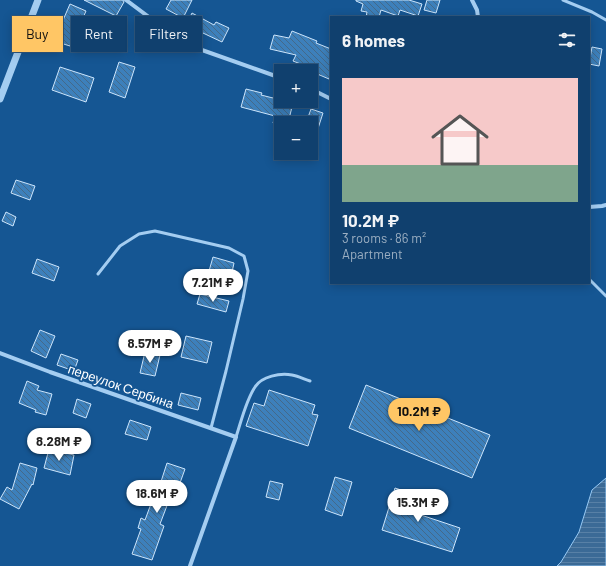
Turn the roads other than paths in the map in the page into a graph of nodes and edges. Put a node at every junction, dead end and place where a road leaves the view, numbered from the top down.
1 (38, 0) edge
2 (126, 0) edge
3 (472, 0) edge
4 (563, 0) edge
5 (478, 16) edge
6 (606, 20) edge
7 (274, 76) edge
8 (318, 92) edge
9 (0, 98) edge
10 (330, 98) edge
11 (606, 205) edge
12 (590, 207) edge
13 (98, 274) dead end
14 (590, 280) edge
15 (606, 296) edge
16 (0, 353) edge
17 (310, 381) dead end
18 (211, 428) junction
19 (236, 437) junction
20 (190, 566) edge

1 - 9 street
2 - 7 street
3 - 5 street
4 - 6 lane
8 - 10 street
11 - 12 street
13 - 18 lane
14 - 15 lane
16 - 18 street, переулок Сербина
17 - 19 lane
18 - 19 street, переулок Сербина
19 - 20 street

